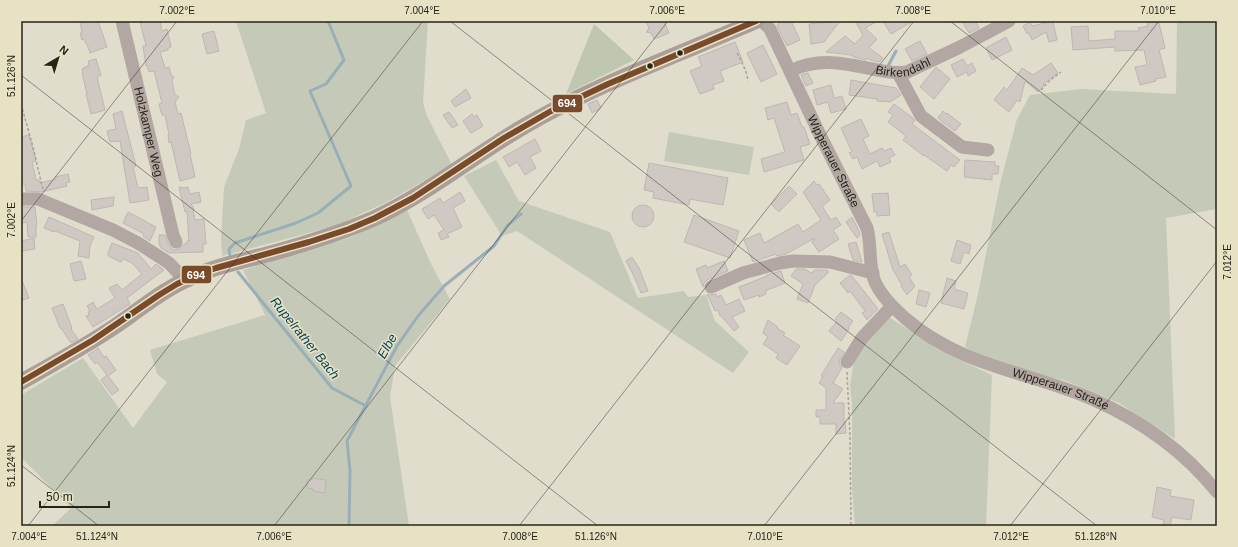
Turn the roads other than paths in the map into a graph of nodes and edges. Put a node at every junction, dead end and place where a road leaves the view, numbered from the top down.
1 (122, 21) edge
2 (756, 21) edge
3 (762, 21) edge
4 (1009, 21) edge
5 (790, 71) junction
6 (898, 73) junction
7 (988, 150) dead end
8 (21, 199) edge
9 (176, 242) dead end
10 (873, 273) junction
11 (185, 280) junction
12 (711, 287) dead end
13 (892, 306) junction
14 (846, 362) road end
15 (21, 382) edge
16 (1217, 492) edge

1 - 9 street, Holzkamper Weg
2 - 11 main road
3 - 5 street, Wipperauer Straße
4 - 6 street, Birkendahl
5 - 6 street, Birkendahl
5 - 10 street, Wipperauer Straße
6 - 7 street
8 - 11 street
10 - 12 street
10 - 13 street, Wipperauer Straße
11 - 15 main road
13 - 14 street
13 - 16 street, Wipperauer Straße

